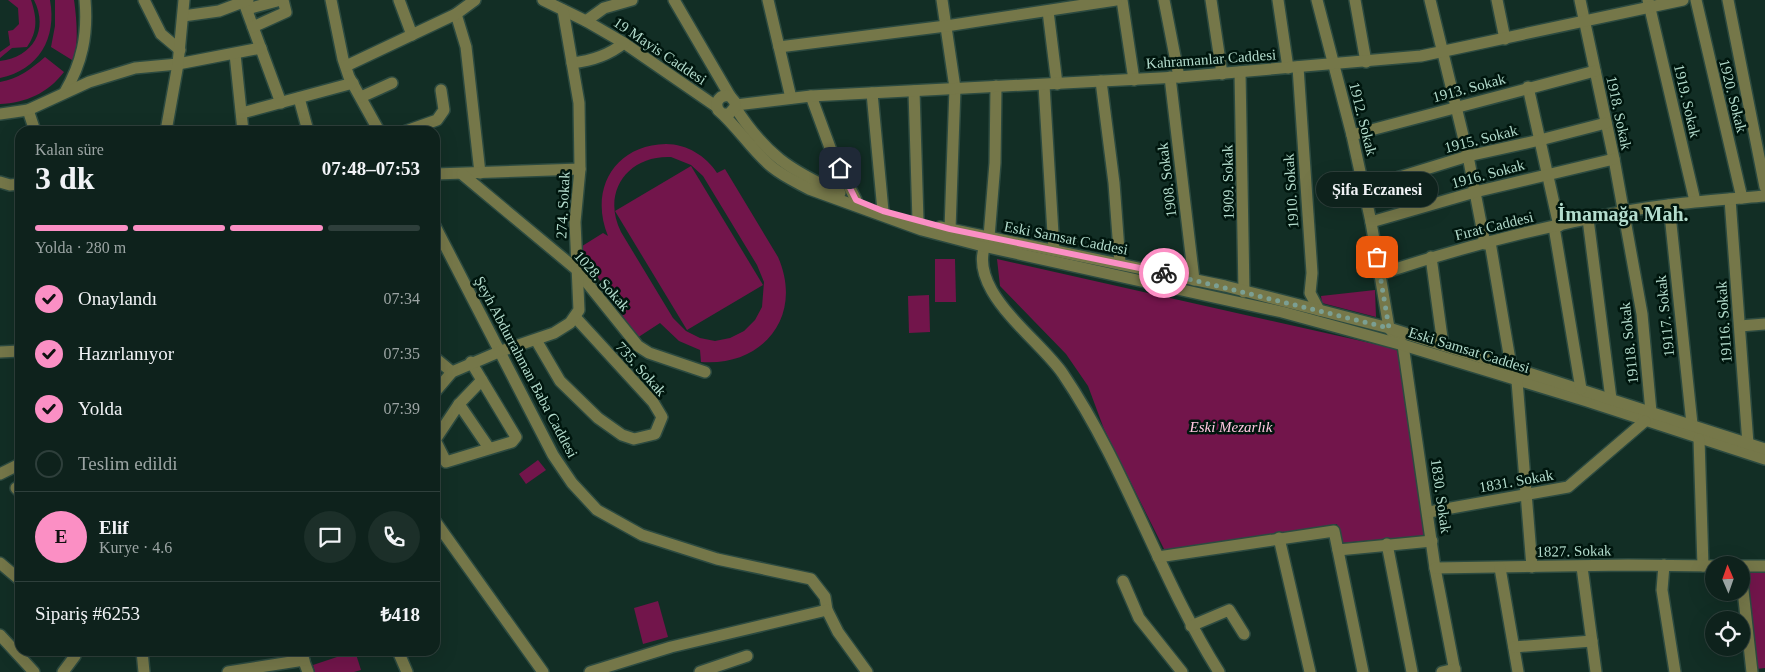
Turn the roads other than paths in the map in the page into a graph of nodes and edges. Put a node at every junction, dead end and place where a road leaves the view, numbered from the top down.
1 (84, 0) edge
2 (144, 0) edge
3 (282, 0) edge
4 (331, 0) edge
5 (399, 0) edge
6 (475, 0) edge
7 (543, 0) edge
8 (632, 0) edge
9 (674, 0) edge
10 (768, 0) edge
11 (942, 0) edge
12 (1116, 0) edge
13 (1122, 0) edge
14 (1164, 0) edge
15 (1210, 0) edge
16 (1278, 0) edge
17 (1317, 0) edge
18 (1355, 0) edge
19 (1430, 0) edge
20 (1497, 0) edge
21 (1580, 0) edge
22 (1683, 0) edge
23 (1696, 0) edge
24 (1728, 0) edge
25 (188, 1) edge
26 (246, 2) edge
27 (602, 4) edge
28 (1649, 4) edge
29 (564, 10) junction
30 (1048, 11) junction
31 (456, 14) junction
32 (184, 16) junction
33 (586, 21) junction
34 (1585, 22) junction
35 (946, 26) junction
36 (253, 27) junction
37 (412, 35) junction
38 (1505, 39) junction
39 (624, 43) junction
40 (779, 46) junction
41 (261, 48) junction
42 (180, 50) junction
43 (1444, 52) junction
44 (235, 54) junction
45 (1366, 62) junction
46 (572, 63) junction
47 (178, 64) junction
48 (1334, 65) junction
49 (346, 66) junction
50 (1293, 68) junction
51 (1595, 71) junction
52 (1240, 72) junction
53 (1222, 74) junction
54 (1175, 77) junction
55 (1134, 80) junction
56 (1101, 81) junction
57 (353, 83) junction
58 (392, 84) dead end
59 (1057, 84) junction
60 (1044, 85) junction
61 (996, 86) junction
62 (1528, 87) junction
63 (955, 88) junction
64 (441, 90) dead end
65 (914, 90) junction
66 (65, 92) junction
67 (872, 93) junction
68 (812, 96) junction
69 (361, 97) junction
70 (299, 98) junction
71 (791, 98) junction
72 (281, 103) junction
73 (734, 103) junction
74 (1455, 107) junction
75 (28, 110) junction
76 (720, 110) junction
77 (242, 113) junction
78 (0, 114) edge
79 (1606, 123) junction
80 (33, 126) edge
81 (167, 126) edge
82 (243, 126) edge
83 (307, 126) edge
84 (377, 126) edge
85 (420, 126) edge
86 (1352, 135) junction
87 (1540, 140) junction
88 (1468, 156) junction
89 (1614, 159) junction
90 (580, 169) junction
91 (480, 173) junction
92 (1548, 173) junction
93 (440, 174) edge
94 (462, 174) junction
95 (0, 182) edge
96 (15, 184) edge
97 (1765, 187) edge
98 (1364, 188) junction
99 (1475, 192) junction
100 (1765, 196) edge
101 (1736, 198) junction
102 (856, 200) junction
103 (1695, 201) junction
104 (1669, 205) junction
105 (883, 211) junction
106 (1623, 211) junction
107 (1588, 219) junction
108 (918, 221) junction
109 (1371, 222) junction
110 (1557, 226) junction
111 (950, 229) junction
112 (440, 235) edge
113 (986, 242) junction
114 (1488, 243) junction
115 (1054, 250) junction
116 (1431, 257) junction
117 (1120, 264) junction
118 (576, 269) junction
119 (1380, 274) junction
120 (1194, 280) junction
121 (1244, 292) junction
122 (1319, 310) junction
123 (575, 317) junction
124 (1765, 324) edge
125 (1740, 326) junction
126 (1389, 328) junction
127 (536, 340) junction
128 (1403, 345) junction
129 (1443, 345) junction
130 (15, 351) edge
131 (501, 351) junction
132 (0, 352) edge
133 (440, 362) edge
134 (471, 362) junction
135 (1511, 366) junction
136 (452, 372) junction
137 (705, 372) dead end
138 (482, 380) junction
139 (1517, 381) junction
140 (440, 386) edge
141 (1581, 389) junction
142 (1611, 399) junction
143 (459, 404) junction
144 (1648, 417) junction
145 (1692, 424) junction
146 (440, 432) edge
147 (1699, 439) junction
148 (1748, 444) junction
149 (489, 448) junction
150 (1765, 449) edge
151 (440, 450) edge
152 (1765, 459) edge
153 (15, 466) edge
154 (0, 474) edge
155 (1528, 494) junction
156 (1429, 512) junction
157 (440, 528) edge
158 (1280, 538) junction
159 (1432, 541) junction
160 (1387, 544) junction
161 (1338, 550) junction
162 (1707, 556) edge
163 (1158, 557) junction
164 (0, 563) edge
165 (1664, 565) junction
166 (1705, 566) edge
167 (1750, 566) edge
168 (1765, 566) edge
169 (1532, 567) junction
170 (1582, 567) junction
171 (1435, 568) junction
172 (1500, 568) junction
173 (15, 576) edge
174 (1123, 581) dead end
175 (1744, 601) edge
176 (827, 610) junction
177 (1191, 626) junction
178 (1244, 634) dead end
179 (0, 635) edge
180 (1592, 641) junction
181 (1514, 647) junction
182 (15, 651) edge
183 (19, 656) edge
184 (75, 656) dead end
185 (142, 656) edge
186 (302, 656) edge
187 (399, 656) edge
188 (747, 656) dead end
189 (403, 671) edge
190 (1455, 671) edge
191 (34, 672) edge
192 (62, 672) edge
193 (144, 672) edge
194 (228, 672) edge
195 (308, 672) edge
196 (543, 672) edge
197 (590, 672) edge
198 (700, 672) edge
199 (866, 672) edge
200 (1182, 672) edge
201 (1219, 672) edge
202 (1310, 672) edge
203 (1363, 672) edge
204 (1412, 672) edge
205 (1442, 672) edge
206 (1518, 672) edge
207 (1596, 672) edge
208 (1675, 672) edge
209 (1752, 672) edge

1 - 66 street
2 - 42 street
3 - 26 street
3 - 36 street
4 - 49 street
5 - 37 street
6 - 31 street
7 - 29 street, 19 Mayis Caddesi
8 - 27 street, 19 Mayis Caddesi
9 - 73 street, Eski Samsat Caddesi
10 - 40 street
11 - 35 street
12 - 30 street
13 - 55 street
14 - 54 street, 1908. Sokak
15 - 53 street
16 - 50 street, 1910. Sokak
17 - 48 street, 1912. Sokak
18 - 45 street
19 - 43 street
20 - 38 street
21 - 34 street, 1918. Sokak
22 - 28 street, Kahramanlar Caddesi
23 - 101 street, 1920. Sokak
24 - 97 street
25 - 32 street
26 - 32 street
26 - 36 street
27 - 33 street, 19 Mayis Caddesi
28 - 34 street, Kahramanlar Caddesi
28 - 103 street, 1919. Sokak
29 - 33 street, 19 Mayis Caddesi
29 - 46 street, 274. Sokak
30 - 35 street
30 - 59 street
31 - 37 street
31 - 91 street
32 - 42 street
33 - 39 street, 19 Mayis Caddesi
34 - 38 street, Kahramanlar Caddesi
34 - 51 street, 1918. Sokak
35 - 40 street
35 - 63 street
36 - 41 street
37 - 49 street
38 - 43 street, Kahramanlar Caddesi
39 - 46 street
39 - 76 street, 19 Mayis Caddesi
40 - 71 street
41 - 44 street
41 - 72 street
42 - 47 street
43 - 45 street, Kahramanlar Caddesi
43 - 74 street
44 - 47 street
44 - 77 street
45 - 48 street, Kahramanlar Caddesi
46 - 90 street, 274. Sokak
47 - 66 street
47 - 81 street
48 - 50 street, Kahramanlar Caddesi
48 - 86 street, 1912. Sokak
49 - 57 street
50 - 52 street, Kahramanlar Caddesi
50 - 122 street, 1910. Sokak
51 - 62 street, 1913. Sokak
51 - 79 street, 1918. Sokak
52 - 53 street, Kahramanlar Caddesi
52 - 121 street, 1909. Sokak
53 - 54 street, Kahramanlar Caddesi
54 - 55 street, Kahramanlar Caddesi
54 - 120 street, 1908. Sokak
55 - 56 street, Kahramanlar Caddesi
56 - 59 street, Kahramanlar Caddesi
56 - 117 street
57 - 69 street
57 - 70 street
58 - 69 street
59 - 60 street, Kahramanlar Caddesi
60 - 61 street, Kahramanlar Caddesi
60 - 115 street
61 - 63 street, Kahramanlar Caddesi
61 - 113 street
62 - 74 street, 1913. Sokak
62 - 87 street
63 - 65 street, Kahramanlar Caddesi
63 - 111 street
64 - 85 street
65 - 67 street, Kahramanlar Caddesi
65 - 108 street
66 - 75 street
67 - 68 street, Kahramanlar Caddesi
67 - 105 street
68 - 71 street, Kahramanlar Caddesi
68 - 102 street
69 - 84 street
70 - 72 street
70 - 83 street
71 - 73 street, Kahramanlar Caddesi
72 - 77 street
73 - 76 street
73 - 76 street
73 - 102 street, Eski Samsat Caddesi
74 - 86 street, 1913. Sokak
74 - 88 street
75 - 78 street
75 - 80 street
76 - 113 street, Eski Samsat Caddesi
77 - 82 street
79 - 87 street, 1915. Sokak
79 - 89 street, 1918. Sokak
86 - 98 street, 1912. Sokak
87 - 88 street, 1915. Sokak
87 - 92 street
88 - 98 street, 1915. Sokak
88 - 99 street
89 - 92 street, 1916. Sokak
89 - 106 street, 1918. Sokak
90 - 91 street
90 - 118 street, 274. Sokak
91 - 94 street
92 - 99 street, 1916. Sokak
92 - 110 street
93 - 94 street
94 - 118 street, 1028. Sokak
95 - 96 street
98 - 109 street, 1912. Sokak
99 - 109 street, 1916. Sokak
99 - 114 street
100 - 101 street, Fırat Caddesi
101 - 103 street, Fırat Caddesi
101 - 125 street, 19116. Sokak
102 - 105 street, Eski Samsat Caddesi
103 - 104 street, Fırat Caddesi
104 - 106 street, Fırat Caddesi
104 - 145 street, 19117. Sokak
105 - 108 street, Eski Samsat Caddesi
106 - 107 street, Fırat Caddesi
106 - 144 street, 19118. Sokak
107 - 110 street, Fırat Caddesi
107 - 142 street
108 - 111 street, Eski Samsat Caddesi
109 - 119 street, 1912. Sokak
110 - 114 street, Fırat Caddesi
110 - 141 street
111 - 113 street, Eski Samsat Caddesi
112 - 131 street, Şeyh Abdurrahman Baba Caddesi
113 - 115 street, Eski Samsat Caddesi
113 - 128 street, Eski Samsat Caddesi
113 - 163 street
114 - 116 street, Fırat Caddesi
114 - 135 street
115 - 117 street, Eski Samsat Caddesi
116 - 119 street, Fırat Caddesi
116 - 129 street
117 - 120 street, Eski Samsat Caddesi
118 - 123 street, 274. Sokak
118 - 137 street, 1028. Sokak
119 - 126 street, 1912. Sokak
120 - 121 street, Eski Samsat Caddesi
121 - 122 street, Eski Samsat Caddesi
122 - 126 street, Eski Samsat Caddesi
123 - 127 street
123 - 127 street, 735. Sokak
124 - 125 street
125 - 148 street, 19116. Sokak
126 - 128 street
126 - 129 street, Eski Samsat Caddesi
127 - 131 street
128 - 139 street, Eski Samsat Caddesi
128 - 156 street, 1830. Sokak
129 - 135 street, Eski Samsat Caddesi
130 - 132 street
131 - 134 street
131 - 176 street, Şeyh Abdurrahman Baba Caddesi
133 - 136 street
134 - 136 street
134 - 138 street
135 - 141 street, Eski Samsat Caddesi
136 - 140 street
138 - 143 street
138 - 149 street
139 - 144 street, Eski Samsat Caddesi
139 - 155 street
141 - 142 street, Eski Samsat Caddesi
142 - 144 street, Eski Samsat Caddesi
143 - 146 street
143 - 149 street
144 - 145 street, Eski Samsat Caddesi
144 - 147 street, Eski Samsat Caddesi
144 - 155 street, 1831. Sokak
145 - 148 street, Eski Samsat Caddesi
147 - 152 street, Eski Samsat Caddesi
147 - 162 street
148 - 150 street, Eski Samsat Caddesi
149 - 151 street
153 - 154 street
155 - 156 street, 1831. Sokak
155 - 169 street
156 - 159 street, 1830. Sokak
157 - 196 street
158 - 161 street
158 - 163 street
158 - 202 street
159 - 160 street
159 - 171 street, 1830. Sokak
160 - 161 street
160 - 204 street
161 - 203 street
163 - 177 street
164 - 173 street
165 - 166 street, 1827. Sokak
165 - 170 street, 1827. Sokak
165 - 208 street
167 - 168 street
169 - 170 street, 1827. Sokak
169 - 172 street, 1827. Sokak
170 - 180 street
171 - 172 street, 1827. Sokak
171 - 190 street, 1830. Sokak
172 - 181 street
174 - 200 street
175 - 209 street
176 - 197 street
176 - 199 street, Şeyh Abdurrahman Baba Caddesi
177 - 178 street
177 - 201 street
179 - 182 street
180 - 181 street
180 - 207 street
181 - 206 street
183 - 191 street
184 - 192 street
185 - 193 street
186 - 194 street
186 - 195 street
187 - 189 street
188 - 198 street
190 - 205 street

